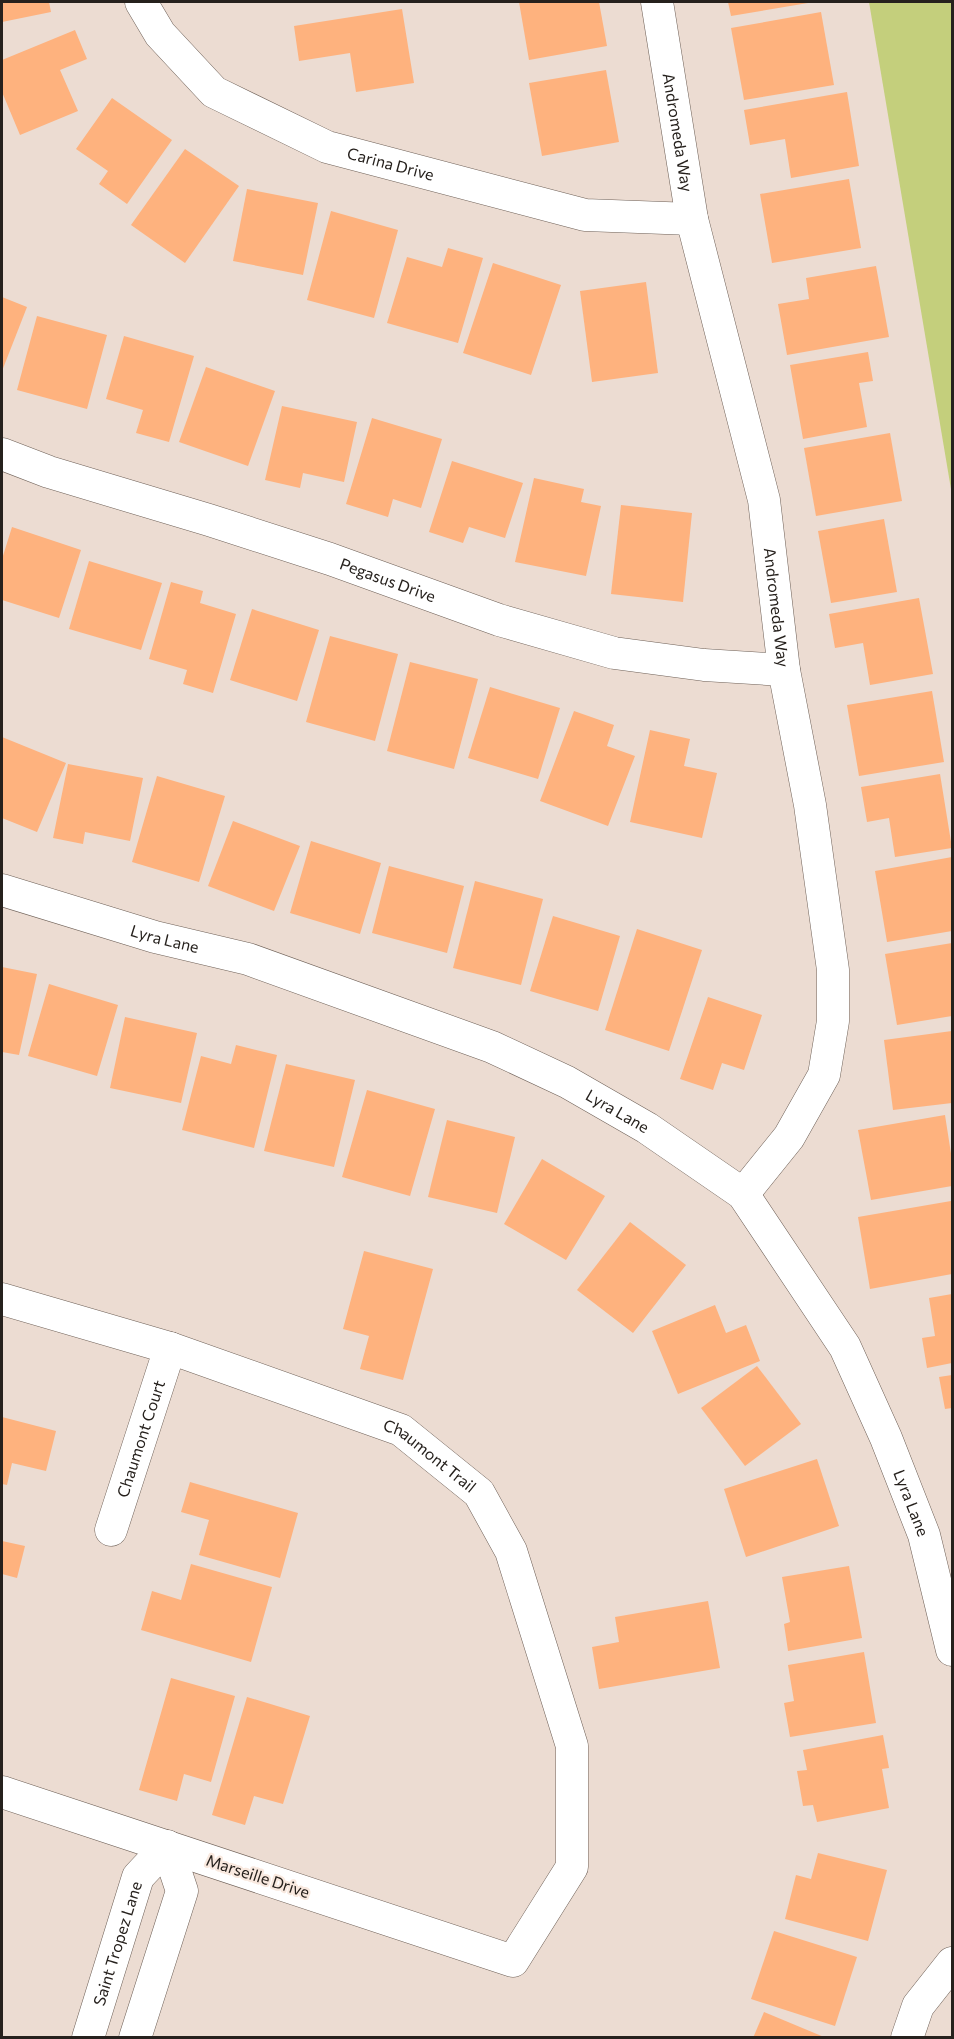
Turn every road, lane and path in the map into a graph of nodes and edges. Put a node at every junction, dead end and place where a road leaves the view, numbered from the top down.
1 (141, 2) edge
2 (657, 2) edge
3 (692, 219) junction
4 (2, 454) edge
5 (784, 670) junction
6 (2, 890) edge
7 (743, 1194) junction
8 (2, 1299) edge
9 (171, 1348) junction
10 (111, 1530) dead end
11 (952, 1650) edge
12 (2, 1792) edge
13 (167, 1846) junction
14 (513, 1961) joint
15 (952, 1964) edge
16 (88, 2037) edge
17 (135, 2037) edge
18 (907, 2037) edge

1 - 3 street, Carina Drive
2 - 3 street, Andromeda Way
3 - 5 street, Andromeda Way
4 - 5 street, Pegasus Drive
5 - 7 street, Andromeda Way
6 - 7 street, Lyra Lane
7 - 11 street, Lyra Lane
8 - 9 street, Chaumont Trail
9 - 10 street, Chaumont Court
9 - 14 street, Chaumont Trail
12 - 13 street, Marseille Drive
13 - 14 street, Marseille Drive
13 - 16 street, Saint Tropez Lane
13 - 17 street
15 - 18 street

